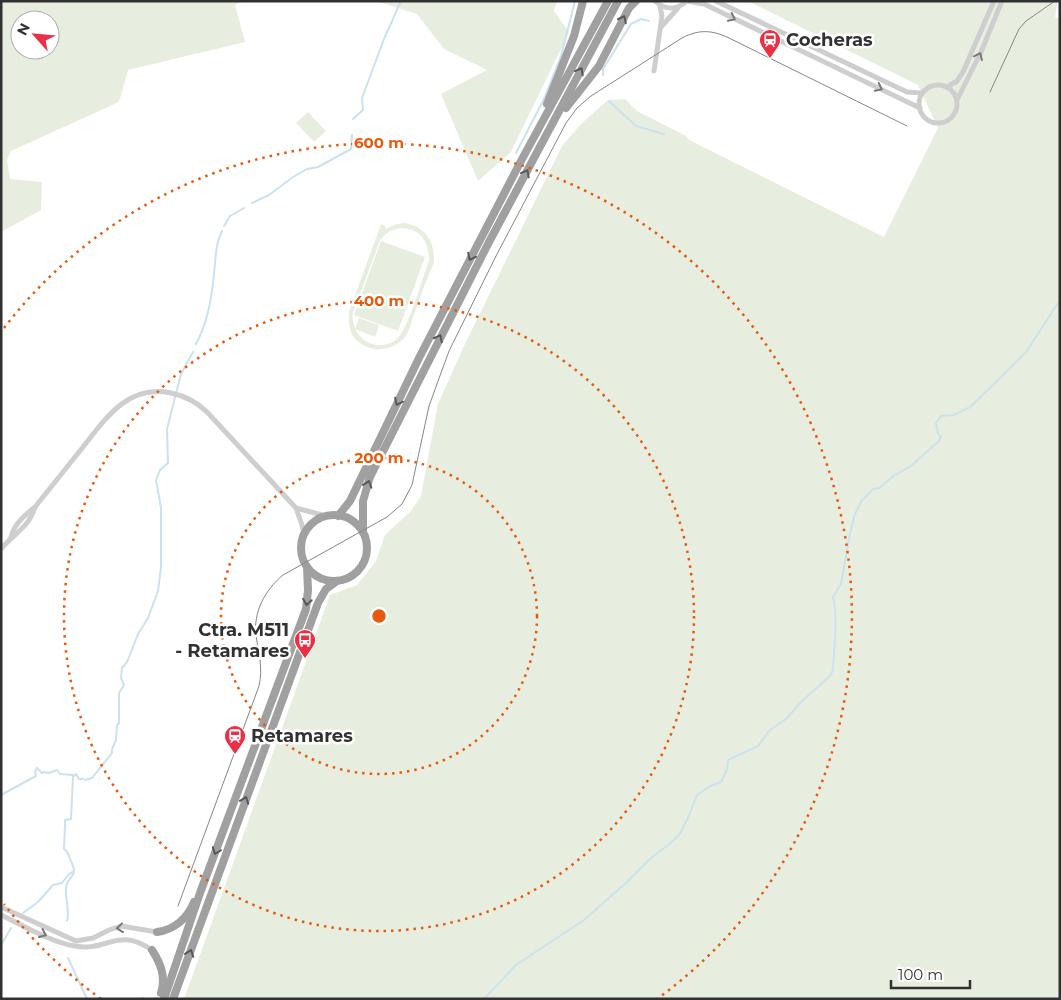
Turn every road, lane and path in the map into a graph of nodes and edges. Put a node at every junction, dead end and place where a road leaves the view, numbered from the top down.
1 (583, 1) edge
2 (608, 1) edge
3 (618, 1) edge
4 (636, 1) edge
5 (655, 1) edge
6 (687, 1) edge
7 (716, 1) edge
8 (994, 1) edge
9 (1002, 1) edge
10 (660, 6) junction
11 (678, 8) junction
12 (661, 27) junction
13 (654, 71) dead end
14 (948, 87) junction
15 (922, 93) junction
16 (957, 100) junction
17 (920, 108) junction
18 (550, 130) junction
19 (521, 161) junction
20 (296, 508) junction
21 (326, 516) junction
22 (338, 516) junction
23 (363, 532) junction
24 (304, 535) junction
25 (1, 549) edge
26 (308, 567) junction
27 (337, 581) junction
28 (200, 893) junction
29 (1, 908) edge
30 (1, 915) edge
31 (157, 932) joint
32 (152, 950) joint
33 (159, 999) edge
34 (164, 999) edge
35 (173, 999) edge

1 - 19 highway
2 - 19 highway
18 -> 3 highway
18 -> 4 highway
5 - 10 street
6 - 11 street
6 -> 17 street
7 - 15 street
8 - 14 street
16 -> 9 street
10 - 11 street
10 - 12 street
11 - 12 street
12 - 13 street
14 - 15 street
14 - 16 street
15 - 17 street
16 - 17 street
23 -> 18 highway
19 -> 22 highway
20 - 21 street
20 - 24 street
20 - 25 street
21 - 22 highway
21 - 24 highway
22 - 23 highway
23 - 27 highway
24 - 26 highway
26 - 27 highway
26 -> 28 highway
35 -> 27 highway
28 - 31 highway
28 - 34 highway
31 -> 29 street
30 -> 32 street
32 - 33 highway

